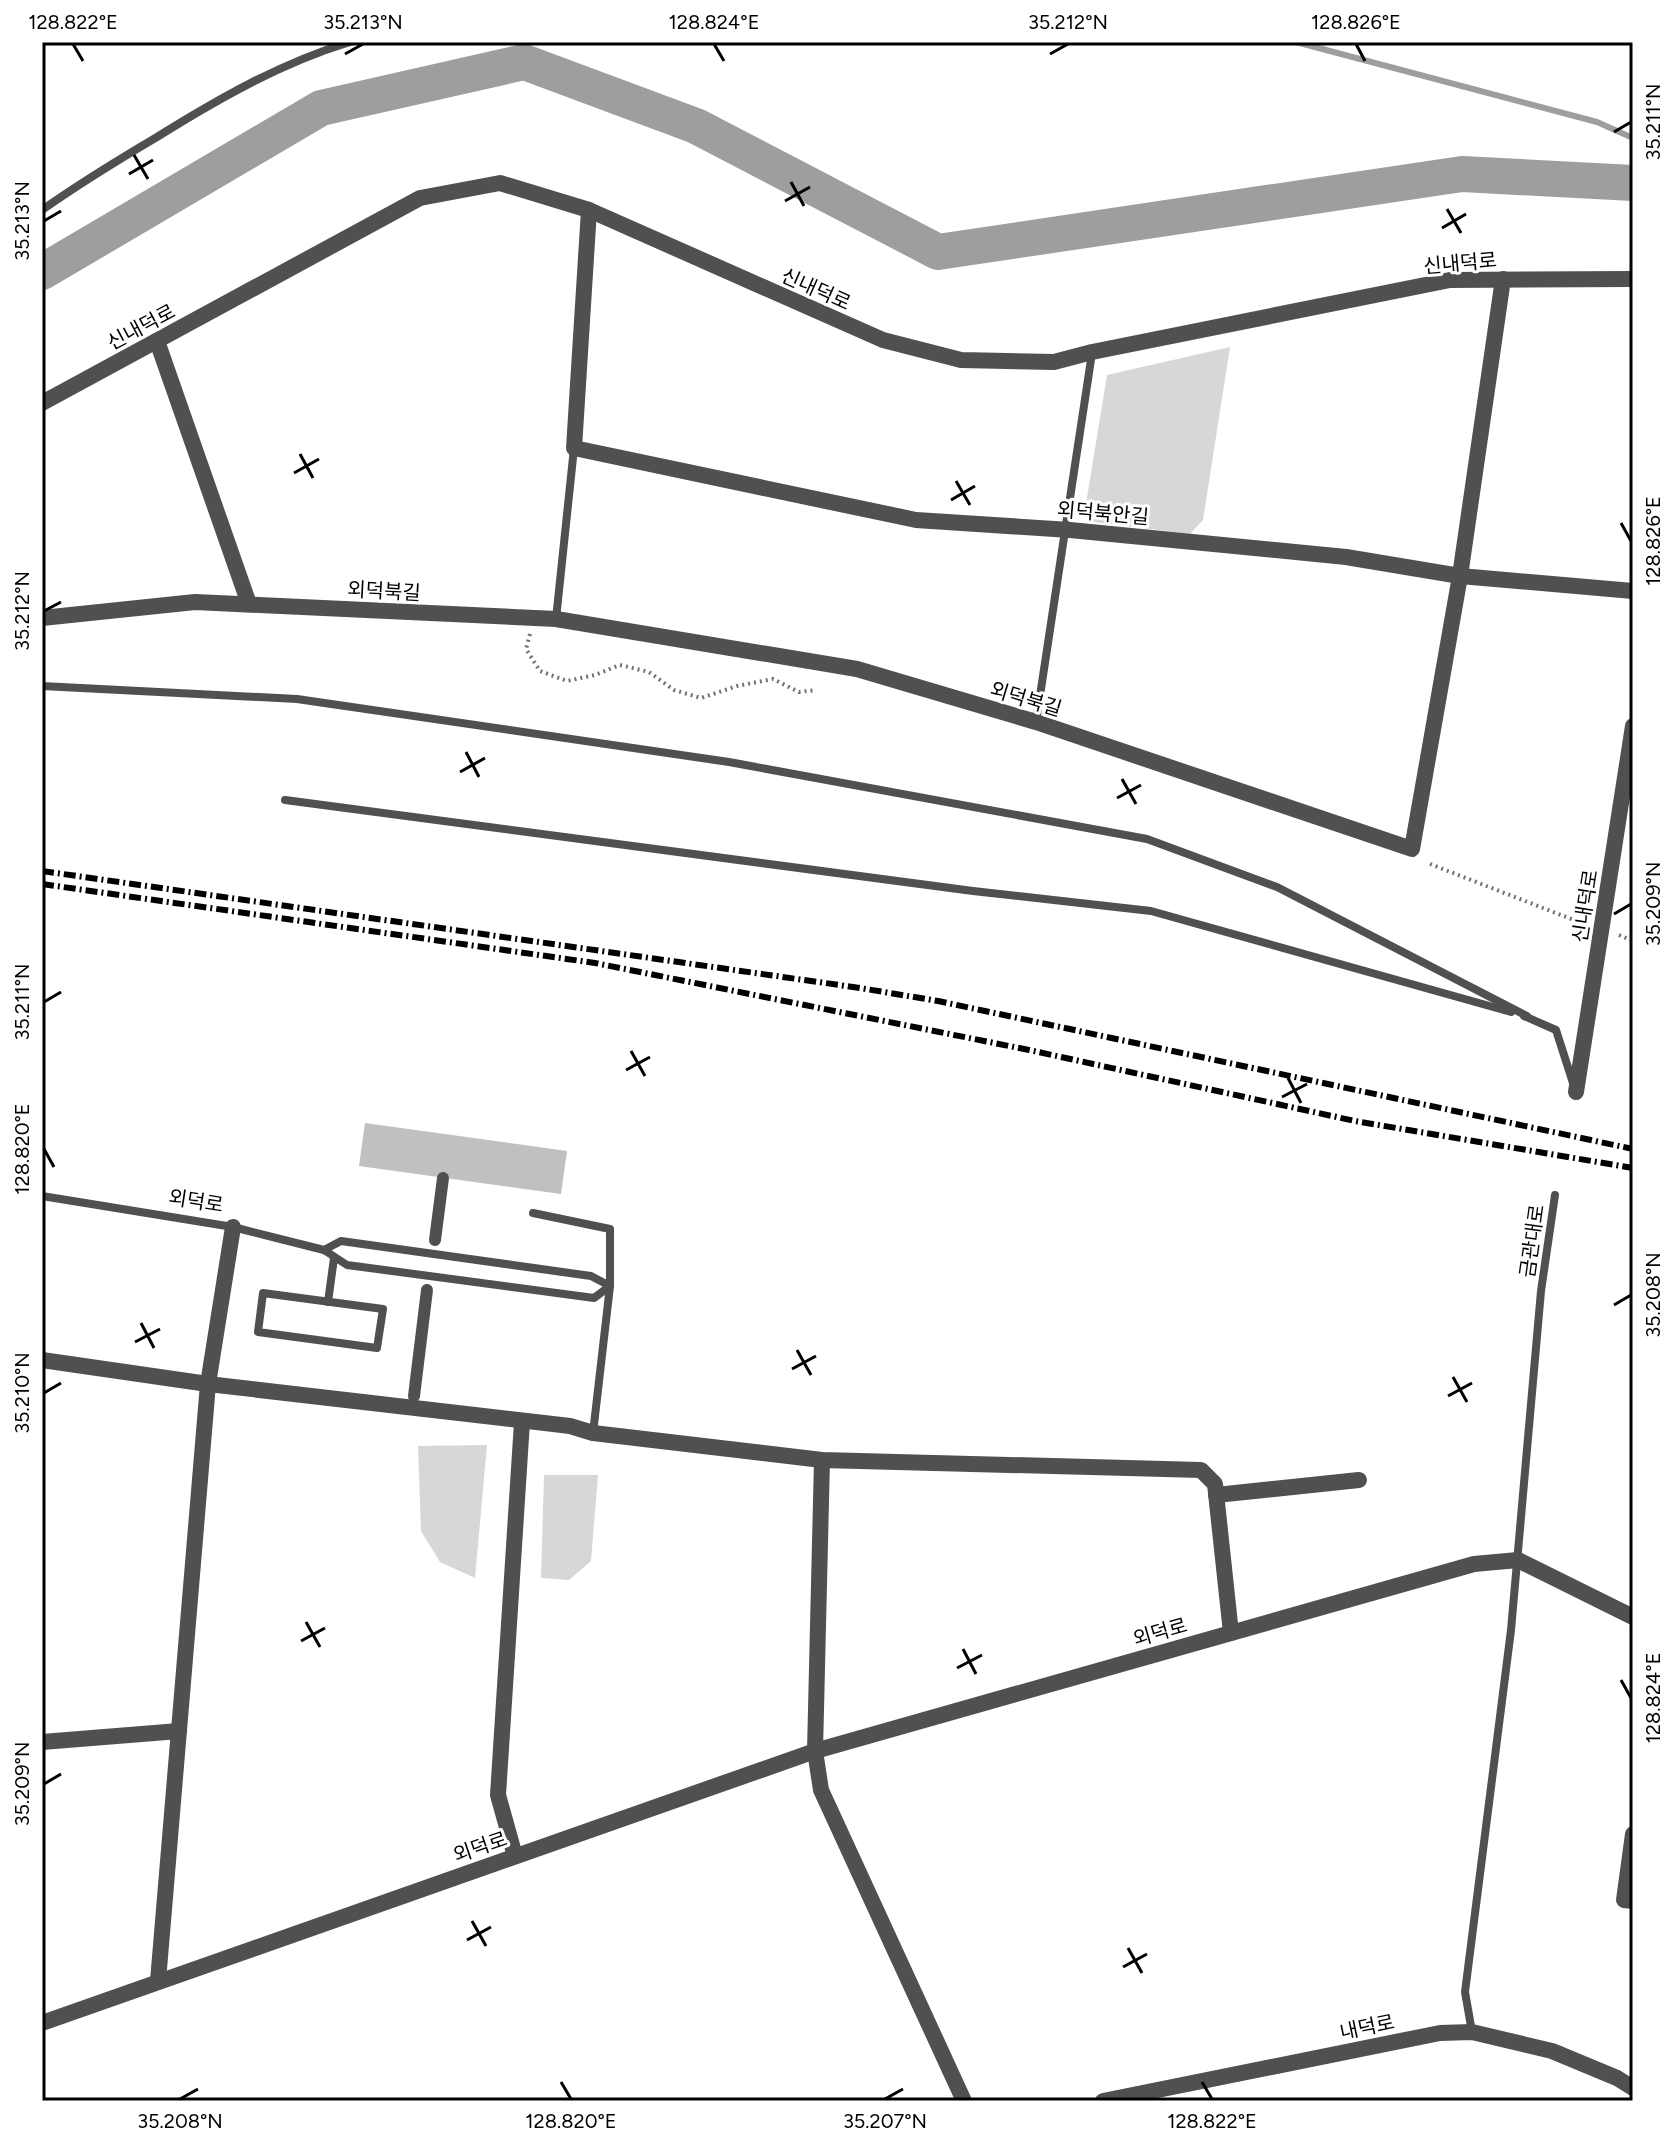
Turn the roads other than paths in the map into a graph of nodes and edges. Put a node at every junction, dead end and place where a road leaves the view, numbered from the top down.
1 (350, 42) edge
2 (42, 210) edge
3 (589, 210) junction
4 (1503, 279) junction
5 (1633, 279) edge
6 (157, 341) junction
7 (1092, 352) junction
8 (42, 403) edge
9 (574, 448) junction
10 (1065, 530) junction
11 (1460, 576) junction
12 (1633, 591) edge
13 (249, 604) junction
14 (42, 618) edge
15 (556, 619) junction
16 (42, 686) edge
17 (1036, 722) junction
18 (1633, 726) edge
19 (285, 800) dead end
20 (1527, 1016) junction
21 (1576, 1092) joint
22 (443, 1178) dead end
23 (1555, 1195) dead end
24 (42, 1196) edge
25 (533, 1213) dead end
26 (233, 1227) junction
27 (435, 1240) dead end
28 (324, 1250) junction
29 (334, 1258) junction
30 (610, 1286) junction
31 (427, 1290) dead end
32 (328, 1302) junction
33 (42, 1360) edge
34 (208, 1384) junction
35 (414, 1396) dead end
36 (522, 1422) junction
37 (593, 1433) junction
38 (822, 1460) junction
39 (1359, 1480) dead end
40 (1216, 1495) junction
41 (1518, 1560) junction
42 (1633, 1617) edge
43 (1231, 1633) junction
44 (179, 1731) junction
45 (42, 1742) edge
46 (815, 1751) junction
47 (1633, 1834) edge
48 (515, 1856) junction
49 (1628, 1900) edge
50 (158, 1981) junction
51 (42, 2023) edge
52 (1472, 2032) junction
53 (1633, 2088) edge
54 (964, 2101) edge
55 (1110, 2101) edge

1 - 2 lane
3 - 6 street, 신내덕로
3 - 7 street, 신내덕로
3 - 9 street
4 - 5 street, 신내덕로
4 - 7 street, 신내덕로
4 - 11 street, 외덕북길
6 - 8 street, 신내덕로
6 - 13 street
7 - 10 lane
9 - 10 street, 외덕북안길
9 - 15 lane
10 - 11 street, 외덕북안길
10 - 17 lane
11 - 12 street, 외덕북안길
11 - 17 street, 외덕북길
13 - 14 street, 외덕북길
13 - 15 street, 외덕북길
15 - 17 street, 외덕북길
16 - 20 lane
18 - 21 street, 신내덕로
19 - 20 lane
20 - 21 lane
22 - 27 street
23 - 41 lane, 금관대로
24 - 26 lane, 외덕로
25 - 30 lane
26 - 28 lane
26 - 34 street, 외덕로
28 - 29 lane
28 - 30 lane
29 - 30 lane
29 - 32 lane
30 - 37 lane
31 - 35 street
32 - 32 lane
33 - 34 street
34 - 36 street
34 - 44 street, 외덕로
36 - 37 street
36 - 48 street
37 - 38 street
38 - 40 street
38 - 46 street
39 - 40 street
40 - 43 street
41 - 42 street
41 - 43 street, 외덕로
41 - 52 lane, 금관대로
43 - 46 street, 외덕로
44 - 45 street
44 - 50 street, 외덕로
46 - 48 street, 외덕로
46 - 54 street
47 - 49 street
48 - 50 street, 외덕로
50 - 51 street, 외덕로
52 - 53 street, 내덕로
52 - 55 street, 내덕로

